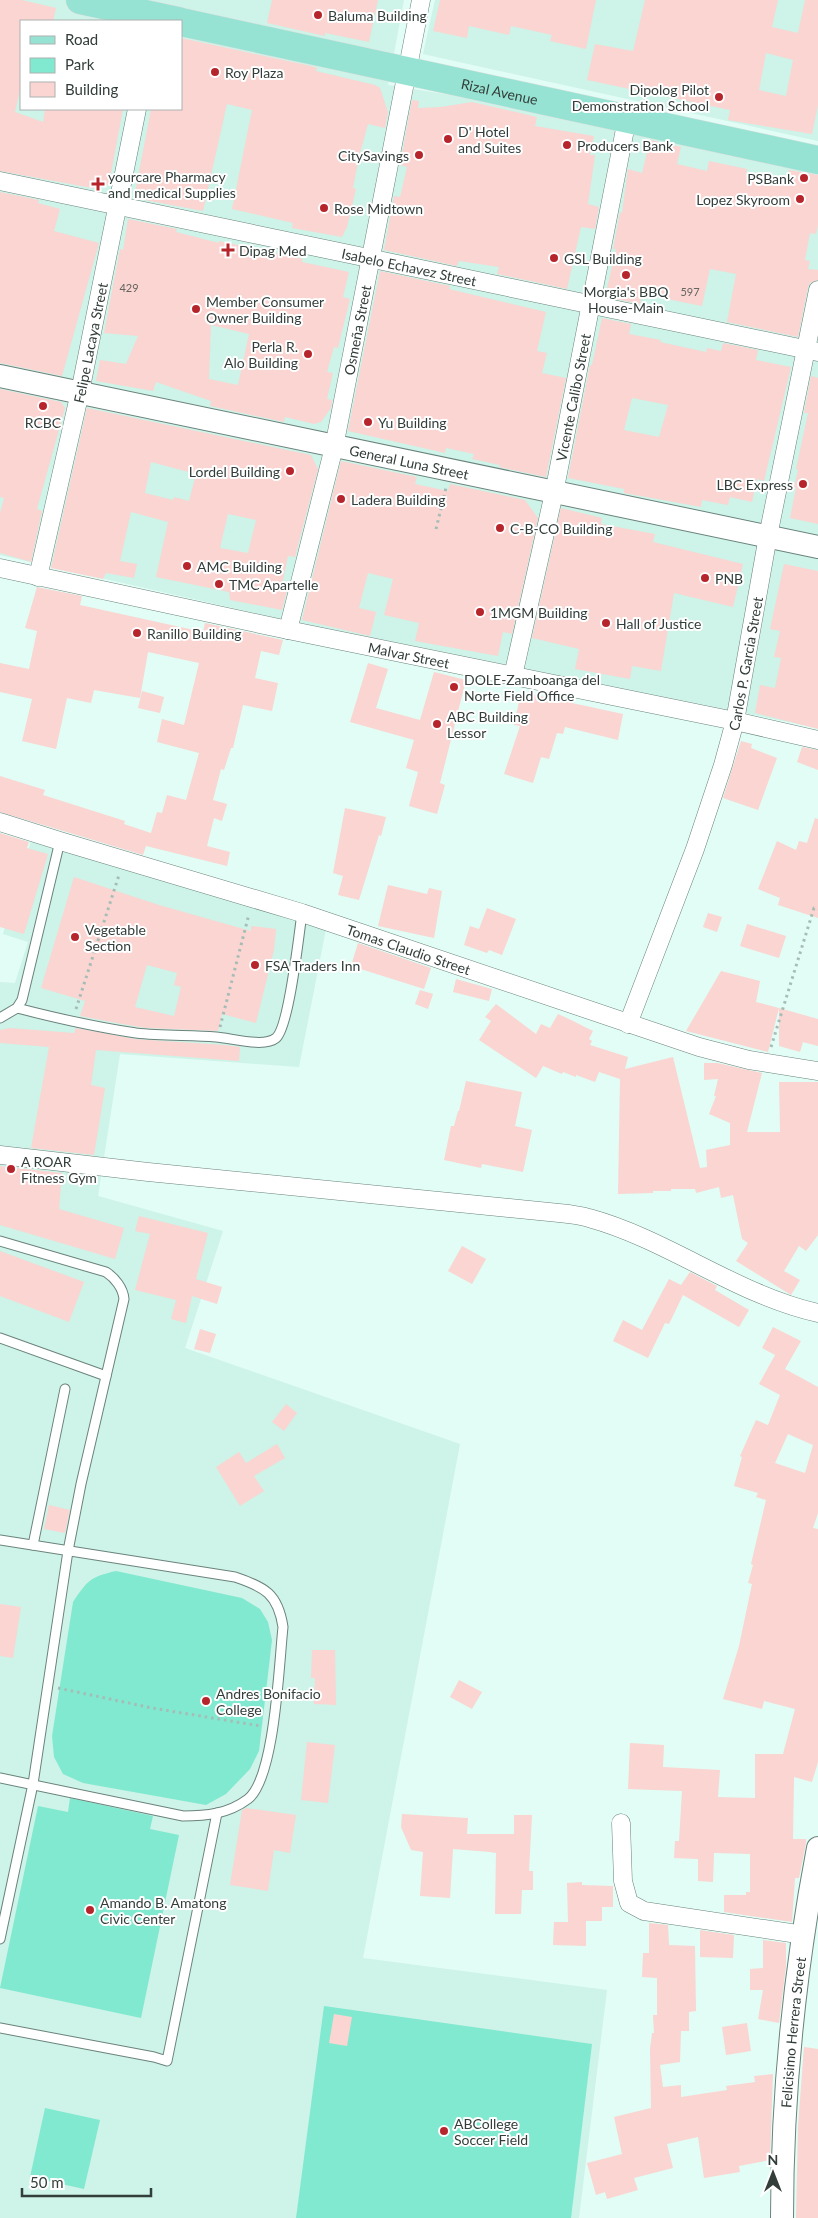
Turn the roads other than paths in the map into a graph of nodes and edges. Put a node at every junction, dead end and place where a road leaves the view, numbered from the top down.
1 (80, 0) edge
2 (422, 0) edge
3 (168, 20) edge
4 (182, 23) edge
5 (407, 71) junction
6 (137, 110) edge
7 (627, 119) junction
8 (818, 160) edge
9 (0, 181) edge
10 (118, 205) junction
11 (370, 258) junction
12 (818, 290) edge
13 (590, 304) junction
14 (812, 351) edge
15 (0, 376) edge
16 (80, 392) junction
17 (334, 447) junction
18 (554, 493) junction
19 (768, 536) junction
20 (818, 546) edge
21 (0, 568) edge
22 (38, 576) junction
23 (288, 630) junction
24 (513, 676) junction
25 (734, 721) junction
26 (818, 740) edge
27 (0, 822) edge
28 (60, 842) junction
29 (302, 913) junction
30 (17, 1008) junction
31 (0, 1018) edge
32 (628, 1024) junction
33 (818, 1071) edge
34 (0, 1155) edge
35 (0, 1241) edge
36 (818, 1313) edge
37 (0, 1338) edge
38 (106, 1376) junction
39 (65, 1389) dead end
40 (0, 1540) edge
41 (33, 1545) junction
42 (68, 1551) junction
43 (0, 1778) edge
44 (33, 1784) junction
45 (217, 1813) junction
46 (621, 1823) dead end
47 (818, 1848) edge
48 (804, 1935) junction
49 (0, 1939) edge
50 (0, 2028) edge
51 (782, 2218) edge

1 - 3 main road, Rizal Avenue
2 - 5 street, Osmeña Street
4 - 5 main road, Rizal Avenue
5 - 7 main road, Rizal Avenue
5 - 11 street, Osmeña Street
6 - 10 street, Felipe Lacaya Street
7 - 8 main road, Rizal Avenue
7 - 13 street, Vicente Calibo Street
9 - 10 street, Isabelo Echavez Street
10 - 11 street, Isabelo Echavez Street
10 - 16 street, Felipe Lacaya Street
11 - 13 street, Isabelo Echavez Street
11 - 17 street, Osmeña Street
12 - 14 street, Carlos P. Garcia Street
13 - 14 street, Isabelo Echavez Street
13 - 18 street, Vicente Calibo Street
14 - 19 street, Carlos P. Garcia Street
15 - 16 street, General Luna Street
16 - 17 street, General Luna Street
16 - 22 street, Felipe Lacaya Street
17 - 18 street, General Luna Street
17 - 23 street, Osmeña Street
18 - 19 street, General Luna Street
18 - 24 street, Vicente Calibo Street
19 - 20 street, General Luna Street
19 - 25 street, Carlos P. Garcia Street
21 - 22 street, Malvar Street
22 - 23 street, Malvar Street
23 - 24 street, Malvar Street
24 - 25 street, Malvar Street
25 - 26 street, Malvar Street
25 - 32 street, Carlos P. Garcia Street
27 - 28 street, Tomas Claudio Street
28 - 29 street, Tomas Claudio Street
28 - 30 lane
29 - 30 lane
29 - 32 street, Tomas Claudio Street
30 - 31 lane
32 - 33 street, Tomas Claudio Street
34 - 36 street
35 - 38 lane
37 - 38 lane
38 - 42 lane
39 - 41 lane
40 - 41 lane
41 - 42 lane
42 - 44 lane
42 - 45 lane
43 - 44 lane
44 - 45 lane
44 - 49 lane
45 - 50 lane
46 - 48 street
47 - 48 street, Felicisimo Herrera Street
48 - 51 street, Felicisimo Herrera Street

